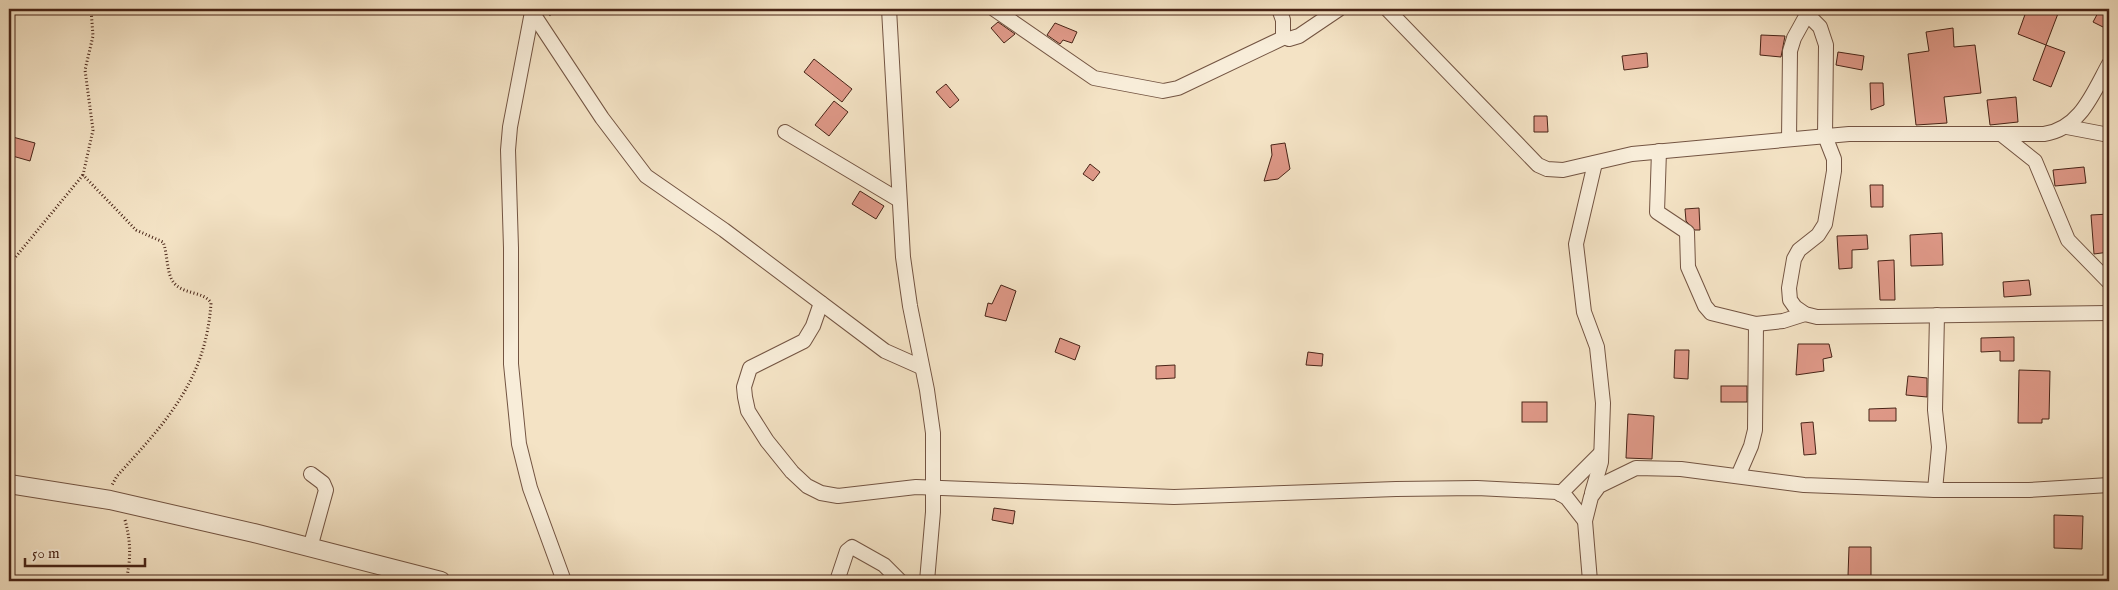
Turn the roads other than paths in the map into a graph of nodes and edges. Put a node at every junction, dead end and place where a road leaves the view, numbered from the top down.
1 (889, 9) edge
2 (994, 9) edge
3 (1279, 9) edge
4 (1339, 9) edge
5 (1387, 9) edge
6 (531, 10) edge
7 (1808, 11) edge
8 (1285, 37) junction
9 (2109, 64) edge
10 (2068, 127) junction
11 (785, 132) dead end
12 (2002, 134) junction
13 (2109, 135) edge
14 (1825, 136) junction
15 (1789, 139) junction
16 (1659, 151) junction
17 (1594, 163) junction
18 (899, 200) junction
19 (2109, 282) edge
20 (821, 303) junction
21 (2109, 313) edge
22 (1805, 314) junction
23 (1937, 315) junction
24 (1756, 324) junction
25 (921, 367) junction
26 (1601, 453) junction
27 (311, 474) dead end
28 (1738, 476) junction
29 (9, 484) edge
30 (2109, 485) edge
31 (934, 488) junction
32 (1934, 490) junction
33 (1560, 494) junction
34 (1591, 497) junction
35 (1586, 521) junction
36 (310, 548) junction
37 (441, 581) edge
38 (564, 581) edge
39 (837, 581) edge
40 (900, 581) edge
41 (927, 581) edge
42 (1590, 581) edge

1 - 18 street
2 - 8 street
3 - 8 street
4 - 8 street
5 - 17 street
6 - 20 street
6 - 38 street
7 - 14 street
7 - 15 street
9 - 10 street
10 - 12 street
10 - 13 street
11 - 18 street
12 - 14 street
12 - 19 street
14 - 15 street
14 - 22 street
15 - 16 street
16 - 17 street
16 - 24 street
17 - 26 street
18 - 25 street
20 - 25 street
20 - 31 street
21 - 23 street
22 - 23 street
22 - 24 street
23 - 32 street
24 - 28 street
25 - 31 street
26 - 33 street
26 - 34 street
27 - 36 street
28 - 32 street
28 - 34 street
29 - 36 street
30 - 32 street
31 - 33 street
31 - 41 street
33 - 35 street
34 - 35 street
35 - 42 street
36 - 37 street
39 - 40 street

